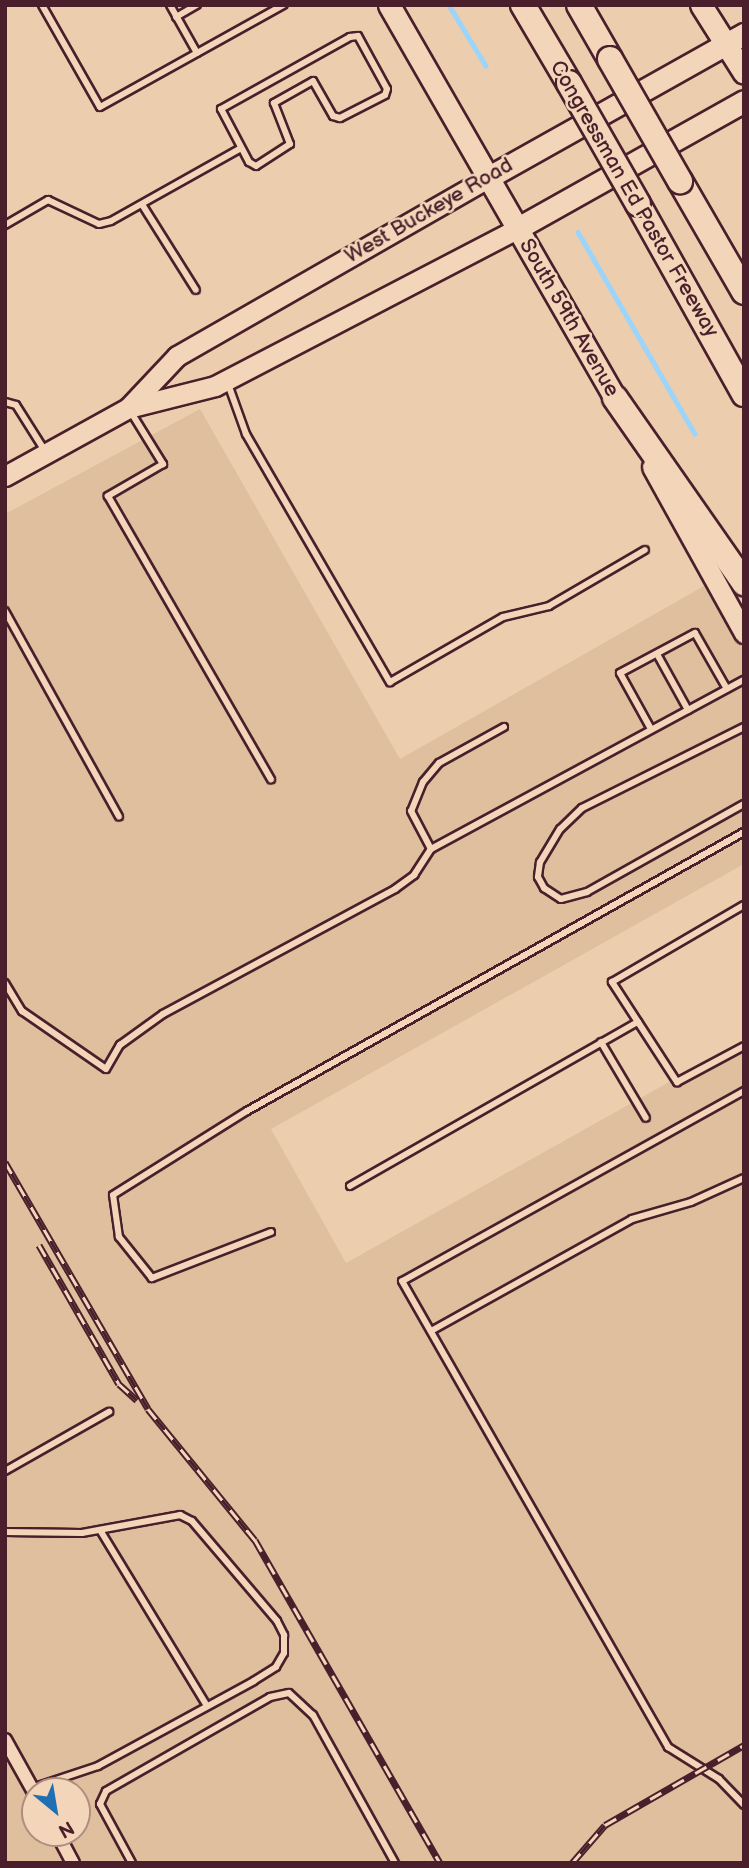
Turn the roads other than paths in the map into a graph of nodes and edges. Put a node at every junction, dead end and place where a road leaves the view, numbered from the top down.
1 (42, 5) edge
2 (170, 5) edge
3 (197, 5) edge
4 (283, 5) edge
5 (389, 5) edge
6 (523, 5) edge
7 (579, 5) edge
8 (701, 5) edge
9 (176, 17) junction
10 (735, 39) edge
11 (197, 53) junction
12 (744, 73) edge
13 (744, 101) edge
14 (241, 148) junction
15 (489, 177) junction
16 (143, 206) junction
17 (5, 225) edge
18 (517, 228) junction
19 (196, 290) dead end
20 (744, 292) edge
21 (226, 379) junction
22 (744, 394) edge
23 (615, 398) junction
24 (5, 402) edge
25 (128, 408) junction
26 (46, 453) junction
27 (5, 476) edge
28 (646, 550) dead end
29 (744, 583) edge
30 (5, 611) edge
31 (744, 633) edge
32 (657, 654) junction
33 (744, 681) edge
34 (727, 689) junction
35 (688, 710) junction
36 (504, 727) dead end
37 (744, 727) edge
38 (651, 729) junction
39 (271, 780) dead end
40 (744, 804) edge
41 (119, 817) dead end
42 (744, 832) edge
43 (431, 849) junction
44 (744, 905) edge
45 (5, 983) edge
46 (638, 1023) junction
47 (601, 1042) junction
48 (744, 1046) edge
49 (744, 1091) edge
50 (646, 1118) dead end
51 (744, 1178) edge
52 (350, 1186) dead end
53 (271, 1232) dead end
54 (431, 1331) junction
55 (109, 1412) dead end
56 (5, 1471) edge
57 (100, 1530) junction
58 (5, 1532) edge
59 (207, 1706) junction
60 (5, 1740) edge
61 (26, 1777) edge
62 (70, 1777) edge
63 (744, 1805) edge
64 (64, 1847) edge
65 (73, 1863) edge
66 (132, 1863) edge
67 (395, 1863) edge

1 - 11 lane
2 - 9 lane
3 - 9 lane
4 - 11 lane
5 - 15 main road, South 59th Avenue
6 - 22 highway, Congressman Ed Pastor Freeway, bridge
7 - 20 highway, bridge
8 - 10 main road
9 - 11 lane
10 - 12 main road
10 - 15 main road, West Buckeye Road
13 - 18 main road, West Buckeye Road
14 - 14 lane
14 - 16 lane
15 - 18 main road, South 59th Avenue
15 - 25 main road, West Buckeye Road
16 - 17 lane
16 - 19 lane
18 - 21 main road, West Buckeye Road
18 - 23 main road, South 59th Avenue
21 - 25 main road, West Buckeye Road
21 - 28 lane
23 - 29 highway
23 - 31 main road, South 59th Avenue
24 - 26 lane
25 - 26 main road, West Buckeye Road
25 - 39 lane
26 - 27 main road, West Buckeye Road
30 - 41 lane
32 - 34 lane
32 - 35 lane
32 - 38 lane
33 - 34 lane
34 - 35 lane
35 - 38 lane
36 - 43 lane
37 - 40 lane
38 - 43 lane
42 - 53 lane
43 - 45 lane
44 - 46 lane
46 - 47 lane
46 - 48 lane
47 - 50 lane
47 - 52 lane
49 - 54 lane
51 - 54 lane
54 - 63 lane
55 - 56 lane
57 - 58 lane
57 - 59 lane
57 - 59 lane
59 - 62 lane
60 - 61 street
64 - 65 street
66 - 67 lane

